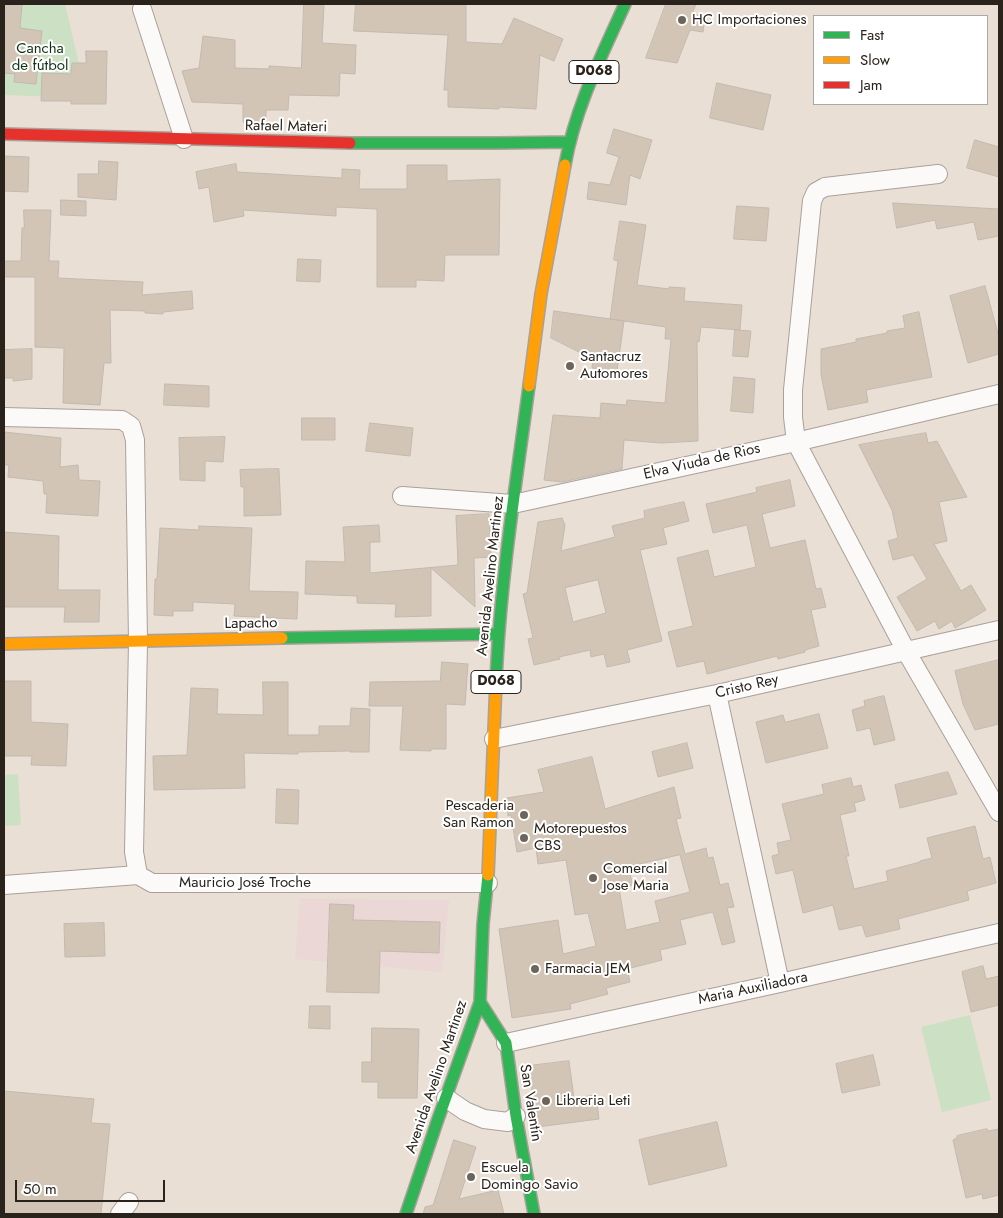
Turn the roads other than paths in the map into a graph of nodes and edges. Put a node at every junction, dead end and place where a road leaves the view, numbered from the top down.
1 (625, 4) edge
2 (142, 9) dead end
3 (4, 134) edge
4 (184, 139) junction
5 (569, 142) junction
6 (938, 174) dead end
7 (999, 394) edge
8 (4, 417) edge
9 (796, 442) junction
10 (402, 496) dead end
11 (513, 504) junction
12 (999, 630) edge
13 (498, 634) junction
14 (138, 642) junction
15 (4, 644) edge
16 (906, 652) junction
17 (717, 694) junction
18 (494, 739) junction
19 (999, 812) edge
20 (138, 875) junction
21 (488, 883) junction
22 (4, 885) edge
23 (999, 934) edge
24 (780, 983) junction
25 (480, 1002) junction
26 (506, 1043) junction
27 (446, 1098) junction
28 (516, 1116) junction
29 (406, 1214) edge
30 (534, 1214) edge

1 - 5 main road, Avenida Avelino Martinez / D068
2 - 4 street
3 - 4 main road, Rafael Materi
4 - 5 main road, Rafael Materi
5 - 11 main road, Avenida Avelino Martinez / D068
6 - 9 street
7 - 9 street, Elva Viuda de Rios
8 - 14 street
9 - 11 street, Elva Viuda de Rios
9 - 16 street
10 - 11 street, Elva Viuda de Rios
11 - 13 main road, Avenida Avelino Martinez / D068
12 - 16 street, Cristo Rey
13 - 14 main road, Lapacho
13 - 18 main road, Avenida Avelino Martinez / D068
14 - 15 main road, Lapacho
14 - 20 street
16 - 17 street, Cristo Rey
16 - 19 street
17 - 18 street, Cristo Rey
17 - 24 street
18 - 21 main road, Avenida Avelino Martinez / D068
20 - 21 street, Mauricio José Troche
20 - 22 street, Mauricio José Troche
21 - 25 main road, Avenida Avelino Martinez / D068
23 - 24 street, Maria Auxiliadora
24 - 26 street, Maria Auxiliadora
25 - 26 main road, San Valentín
25 - 27 main road, Avenida Avelino Martinez / D068
26 - 28 main road, San Valentín
27 - 28 street
27 - 29 main road, Avenida Avelino Martinez / D068
28 - 30 main road, San Valentín

